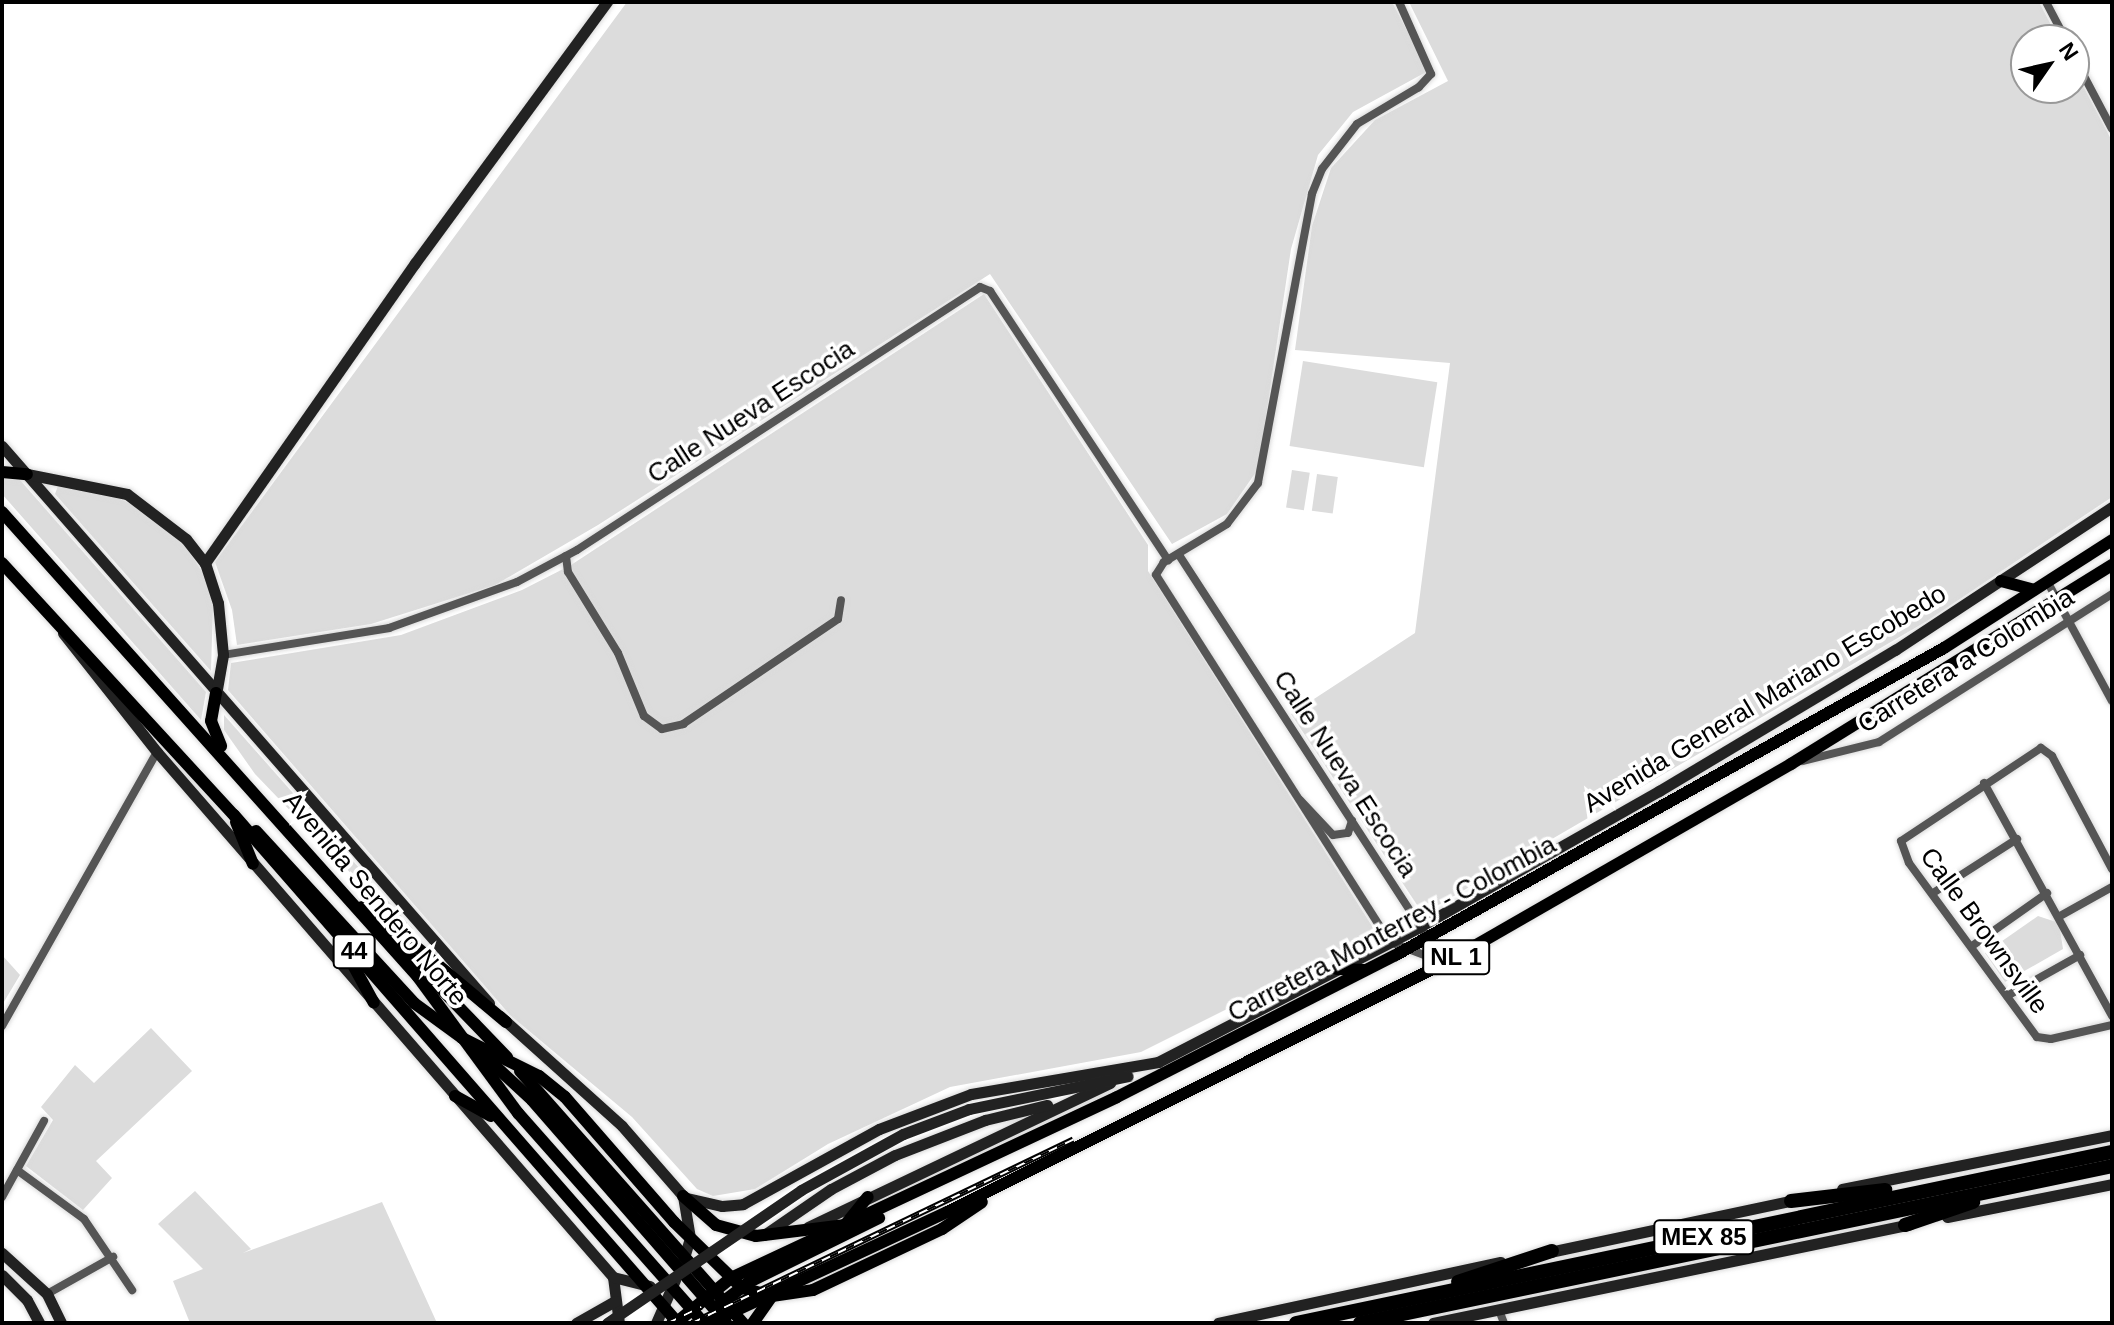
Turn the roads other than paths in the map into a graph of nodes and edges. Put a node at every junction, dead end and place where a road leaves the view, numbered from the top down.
1 (607, 2) edge
2 (1399, 2) edge
3 (2046, 2) edge
4 (2058, 24) edge
5 (2090, 87) edge
6 (2112, 129) edge
7 (2, 446) edge
8 (2, 472) edge
9 (27, 474) junction
10 (2112, 507) edge
11 (2, 512) edge
12 (2112, 540) edge
13 (1179, 555) junction
14 (566, 556) junction
15 (1168, 560) junction
16 (2, 563) edge
17 (205, 563) junction
18 (2112, 565) edge
19 (2001, 581) junction
20 (2047, 581) junction
21 (2034, 590) junction
22 (2112, 594) edge
23 (841, 600) dead end
24 (2058, 600) junction
25 (56, 621) junction
26 (2070, 622) junction
27 (223, 655) junction
28 (216, 693) junction
29 (2112, 701) edge
30 (157, 752) junction
31 (1791, 764) junction
32 (1984, 783) junction
33 (251, 788) junction
34 (1296, 797) junction
35 (233, 813) junction
36 (1352, 821) junction
37 (2017, 839) junction
38 (253, 864) junction
39 (2112, 869) edge
40 (2112, 887) edge
41 (1933, 893) junction
42 (2047, 893) junction
43 (350, 899) junction
44 (375, 915) junction
45 (2060, 916) junction
46 (330, 923) junction
47 (1424, 932) junction
48 (1390, 942) junction
49 (1972, 946) junction
50 (1408, 949) junction
51 (2080, 955) junction
52 (1445, 963) junction
53 (1337, 969) junction
54 (1368, 970) junction
55 (2007, 996) junction
56 (374, 1003) junction
57 (2112, 1016) edge
58 (506, 1022) junction
59 (2112, 1025) edge
60 (2, 1026) edge
61 (467, 1041) junction
62 (1158, 1062) junction
63 (514, 1064) junction
64 (1128, 1076) junction
65 (455, 1096) junction
66 (1070, 1099) junction
67 (44, 1121) dead end
68 (501, 1121) junction
69 (2112, 1135) edge
70 (2112, 1152) edge
71 (2112, 1166) edge
72 (17, 1170) junction
73 (2112, 1184) edge
74 (1933, 1188) junction
75 (2004, 1188) junction
76 (914, 1193) junction
77 (683, 1196) junction
78 (2, 1197) edge
79 (868, 1197) junction
80 (1791, 1201) junction
81 (845, 1225) junction
82 (1905, 1225) junction
83 (802, 1230) junction
84 (764, 1235) junction
85 (690, 1238) junction
86 (1552, 1251) junction
87 (2, 1253) edge
88 (113, 1257) junction
89 (682, 1263) junction
90 (2, 1275) edge
91 (613, 1277) junction
92 (731, 1278) junction
93 (645, 1285) junction
94 (672, 1287) junction
95 (742, 1288) junction
96 (132, 1290) dead end
97 (47, 1294) junction
98 (1429, 1295) junction
99 (772, 1296) junction
100 (615, 1301) junction
101 (664, 1307) junction
102 (692, 1310) junction
103 (1499, 1310) junction
104 (717, 1311) edge
105 (677, 1322) edge
106 (39, 1323) edge
107 (61, 1323) edge
108 (576, 1323) edge
109 (607, 1323) edge
110 (619, 1323) edge
111 (656, 1323) edge
112 (743, 1323) edge
113 (753, 1323) edge
114 (766, 1323) edge
115 (1218, 1323) edge
116 (1296, 1323) edge
117 (1360, 1323) edge
118 (1433, 1323) edge
119 (1504, 1323) edge

1 - 17 street
2 - 13 street
3 - 4 street
5 - 6 street
7 - 9 street
8 - 9 main road
9 - 17 street
9 - 28 street
10 - 19 street, Avenida General Mariano Escobedo / NL 1
11 - 33 main road, Avenida Sendero Norte / 44
12 - 20 main road, Carretera Monterrey - Colombia / NL 1
13 - 15 street
13 - 36 street, Calle Nueva Escocia
14 - 15 street, Calle Nueva Escocia
14 - 23 street
14 - 27 street, Calle Nueva Escocia
15 - 34 street, Calle Nueva Escocia
16 - 25 main road, Avenida Sendero Norte / 44
17 - 27 street
18 - 24 main road, Carretera Monterrey - Colombia / NL 1
19 - 21 main road
19 - 47 street, Avenida General Mariano Escobedo / NL 1
20 - 21 main road, Carretera Monterrey - Colombia / NL 1
20 - 24 street
21 - 47 main road, Carretera Monterrey - Colombia / NL 1
22 - 26 street, Carretera a Colombia
24 - 26 street
24 - 31 main road, Carretera Monterrey - Colombia / NL 1
25 - 30 street
25 - 35 main road, Avenida Sendero Norte / 44
26 - 29 street
26 - 31 street, Carretera a Colombia
27 - 28 street
28 - 33 main road
28 - 58 street
30 - 38 street
30 - 60 street
31 - 52 main road, Carretera Monterrey - Colombia / NL 1
32 - 37 street
32 - 39 street, Calle Brownsville
32 - 41 street, Calle Brownsville
33 - 43 main road, Avenida Sendero Norte / 44
34 - 36 street
34 - 48 street, Calle Nueva Escocia
35 - 38 main road
35 - 46 main road, Avenida Sendero Norte / 44
35 - 61 main road
36 - 47 street, Calle Nueva Escocia
37 - 41 street
37 - 42 street
38 - 56 street
40 - 45 street
41 - 49 street, Calle Brownsville
42 - 45 street
42 - 49 street
43 - 44 main road
43 - 61 main road, Avenida Sendero Norte / 44
44 - 58 main road
44 - 63 main road
45 - 51 street
46 - 56 main road
46 - 68 main road, Avenida Sendero Norte / 44
47 - 48 street, Avenida General Mariano Escobedo / NL 1
47 - 50 main road, Carretera Monterrey - Colombia / NL 1
47 - 52 street, Calle Nueva Escocia
48 - 50 street
48 - 53 street, Avenida General Mariano Escobedo / NL 1
49 - 55 street, Calle Brownsville
50 - 52 street
50 - 54 main road, Carretera Monterrey - Colombia / NL 1
51 - 55 street
51 - 57 street
52 - 99 main road, Carretera Monterrey - Colombia / NL 1
53 - 54 main road
53 - 62 street, Avenida General Mariano Escobedo / NL 1
54 - 76 main road, Carretera Monterrey - Colombia / NL 1
55 - 59 street, Calle Brownsville
56 - 65 street
58 - 77 street
61 - 63 main road
61 - 89 main road
61 - 94 main road, Avenida Sendero Norte / 44
62 - 64 street
62 - 77 street, Avenida General Mariano Escobedo / NL 1
63 - 85 main road
63 - 89 main road
64 - 66 street
64 - 109 street, bridge
65 - 68 main road
65 - 91 street
66 - 79 street
66 - 84 street
67 - 72 street
68 - 93 main road, Avenida Sendero Norte / 44
69 - 80 street
70 - 74 highway, MEX 85
71 - 75 highway, MEX 85
72 - 78 street
72 - 88 street
73 - 82 street
74 - 80 highway
74 - 98 highway, MEX 85
75 - 82 highway
75 - 117 highway, MEX 85
76 - 81 main road, Carretera Monterrey - Colombia / NL 1
76 - 95 main road
77 - 84 main road
77 - 85 street
79 - 81 main road
79 - 83 street
80 - 86 street
81 - 83 main road
81 - 92 main road, Carretera Monterrey - Colombia / NL 1
82 - 103 street
83 - 84 main road
85 - 89 street
85 - 92 main road
86 - 98 highway
86 - 115 street
87 - 97 street
88 - 96 street
88 - 97 street
89 - 94 street
89 - 104 main road
90 - 106 street
91 - 93 street
91 - 100 street
92 - 95 main road
92 - 104 main road, Carretera Monterrey - Colombia / NL 1
93 - 94 street
93 - 101 main road, Avenida Sendero Norte / 44
94 - 101 street
94 - 102 main road, Avenida Sendero Norte / 44
95 - 99 main road
95 - 104 main road
97 - 107 street
98 - 116 highway, MEX 85
99 - 104 main road, Carretera Monterrey - Colombia / NL 1
99 - 113 main road
99 - 114 main road
100 - 108 street
100 - 110 street
101 - 105 main road, Avenida Sendero Norte / 44
101 - 111 street
102 - 104 main road, Avenida Sendero Norte / 44
102 - 105 main road
103 - 118 street
103 - 119 street
104 - 112 main road

